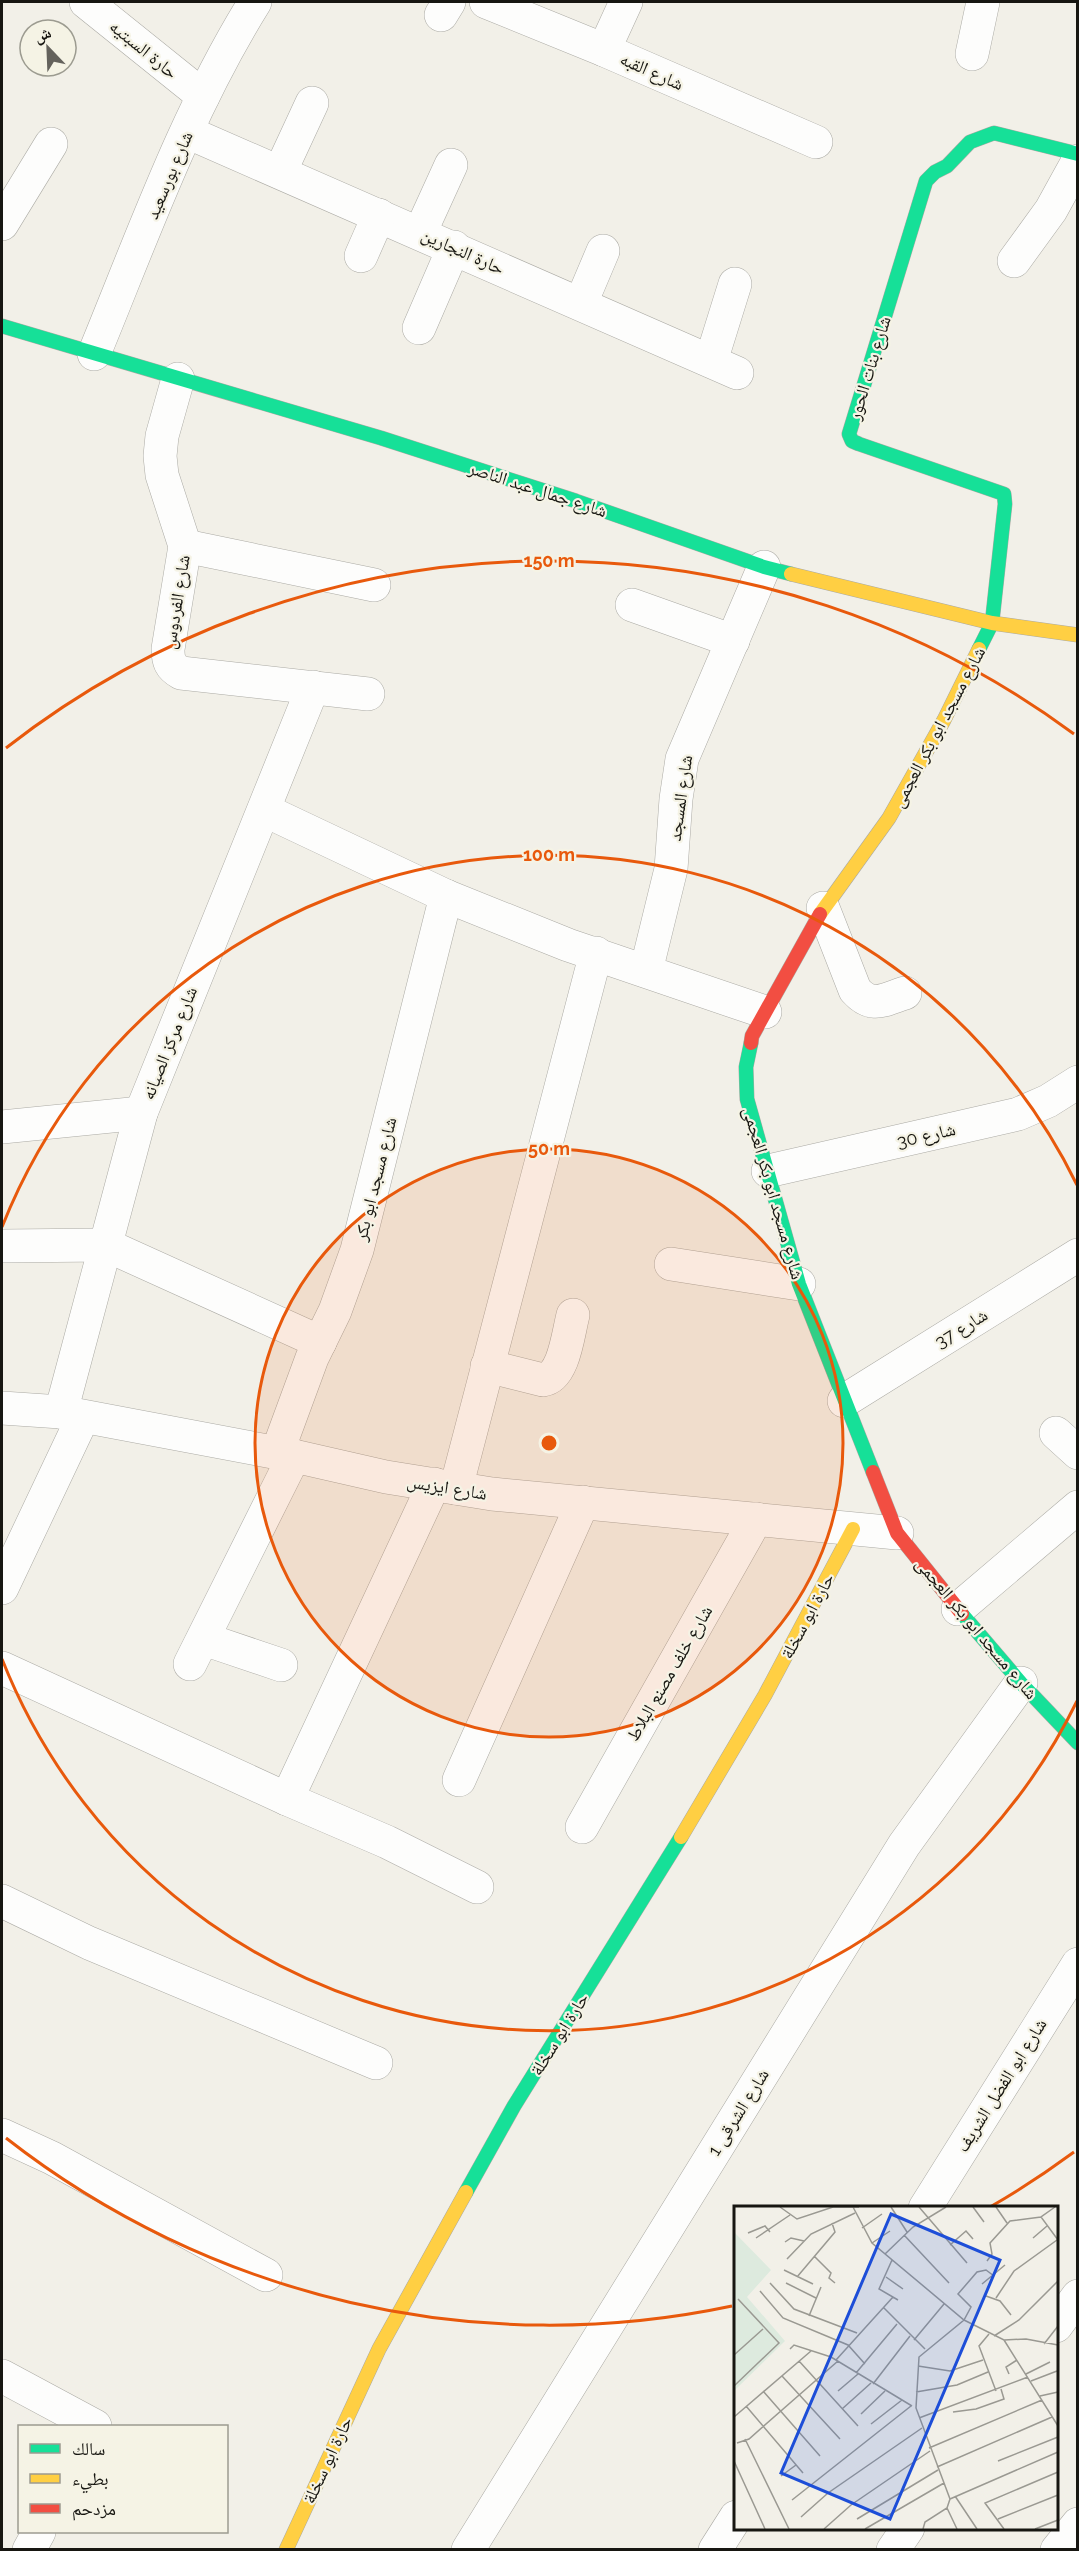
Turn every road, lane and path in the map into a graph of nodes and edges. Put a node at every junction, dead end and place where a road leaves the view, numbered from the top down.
1 (86, 2) edge
2 (255, 2) edge
3 (486, 2) edge
4 (626, 2) edge
5 (983, 2) edge
6 (604, 50) junction
7 (972, 54) dead end
8 (203, 96) junction
9 (312, 103) dead end
10 (187, 132) junction
11 (816, 142) dead end
12 (51, 144) dead end
13 (1077, 154) edge
14 (1077, 161) edge
15 (452, 165) dead end
16 (280, 172) junction
17 (379, 215) junction
18 (2, 224) edge
19 (420, 233) junction
20 (454, 247) junction
21 (603, 251) dead end
22 (361, 256) dead end
23 (1014, 261) dead end
24 (735, 284) dead end
25 (581, 303) junction
26 (2, 326) edge
27 (419, 328) dead end
28 (94, 354) junction
29 (178, 379) junction
30 (185, 546) junction
31 (764, 567) junction
32 (374, 585) dead end
33 (632, 605) dead end
34 (992, 623) junction
35 (1077, 635) edge
36 (733, 641) junction
37 (313, 687) junction
38 (368, 694) dead end
39 (264, 810) junction
40 (446, 896) junction
41 (824, 908) junction
42 (596, 953) junction
43 (646, 971) junction
44 (905, 993) dead end
45 (765, 1011) junction
46 (1077, 1082) edge
47 (141, 1113) junction
48 (2, 1127) edge
49 (768, 1171) junction
50 (106, 1245) junction
51 (2, 1246) edge
52 (1077, 1255) edge
53 (671, 1264) dead end
54 (799, 1284) junction
55 (573, 1315) dead end
56 (320, 1342) junction
57 (487, 1366) junction
58 (844, 1401) junction
59 (2, 1408) edge
60 (72, 1414) junction
61 (285, 1455) junction
62 (445, 1486) junction
63 (583, 1502) junction
64 (1077, 1508) edge
65 (756, 1519) junction
66 (853, 1529) junction
67 (897, 1533) junction
68 (2, 1588) edge
69 (958, 1609) junction
70 (280, 1665) dead end
71 (2, 1668) edge
72 (1021, 1683) junction
73 (1077, 1743) edge
74 (459, 1780) dead end
75 (286, 1799) junction
76 (582, 1827) dead end
77 (477, 1887) dead end
78 (2, 1901) edge
79 (1077, 1964) edge
80 (376, 2063) dead end
81 (2, 2134) edge
82 (927, 2206) edge
83 (266, 2275) dead end
84 (1077, 2296) edge
85 (1058, 2323) edge
86 (2, 2376) edge
87 (91, 2425) edge
88 (734, 2519) edge
89 (1077, 2524) edge
90 (907, 2530) edge
91 (38, 2533) edge
92 (29, 2550) edge
93 (286, 2550) edge
94 (468, 2550) edge
95 (715, 2550) edge
96 (892, 2550) edge
97 (1057, 2550) edge

1 - 8 street, حارة السبتيه
2 - 8 street, شارع بورسعيد
3 - 6 street, شارع القبه
4 - 6 street
5 - 7 street
6 - 11 street, شارع القبه
8 - 10 street, شارع بورسعيد
9 - 16 street
10 - 16 street, حارة النجارين
10 - 28 street, شارع بورسعيد
12 - 18 street
13 - 34 street, شارع بنات الحور
14 - 23 street
15 - 19 street
16 - 17 street, حارة النجارين
17 - 19 street, حارة النجارين
17 - 22 street
19 - 20 street, حارة النجارين
20 - 25 street, حارة النجارين
20 - 27 street
21 - 25 street
24 - 25 street, حارة النجارين
26 - 28 street, شارع جمال عبد الناصر
28 - 29 street, شارع جمال عبد الناصر
29 - 30 street, شارع الفردوس
29 - 31 street, شارع جمال عبد الناصر
30 - 32 street
30 - 37 street, شارع الفردوس
31 - 34 street, شارع جمال عبد الناصر
31 - 36 street, شارع المسجد
33 - 36 street
34 - 35 street, شارع جمال عبد الناصر
34 - 41 street, شارع مسجد ابو بكر العجمى
36 - 43 street, شارع المسجد
37 - 38 street, شارع الفردوس
37 - 39 street, شارع مركز الصيانه
39 - 40 street
39 - 47 street, شارع مركز الصيانه
40 - 42 street
40 - 56 street, شارع مسجد ابو بكر
41 - 44 street
41 - 45 street, شارع مسجد ابو بكر العجمى
42 - 43 street
42 - 57 street
43 - 45 street
45 - 49 street, شارع مسجد ابو بكر العجمى
46 - 49 street, شارع 30
47 - 48 street
47 - 50 street, شارع مركز الصيانه
49 - 54 street, شارع مسجد ابو بكر العجمى
50 - 51 street
50 - 56 street
50 - 60 street, شارع مركز الصيانه
52 - 58 street, شارع 37
53 - 54 street
54 - 58 street, شارع مسجد ابو بكر العجمى
55 - 57 street
56 - 61 street, شارع مسجد ابو بكر
57 - 62 street
58 - 67 street, شارع مسجد ابو بكر العجمى
59 - 60 street, شارع ايزيس
60 - 61 street, شارع ايزيس
60 - 68 street, شارع مركز الصيانه
61 - 62 street, شارع ايزيس
61 - 70 street, شارع مسجد ابو بكر
62 - 63 street, شارع ايزيس
62 - 75 street
63 - 65 street, شارع ايزيس
63 - 74 street
64 - 69 street
65 - 66 street, شارع ايزيس
65 - 76 street, شارع خلف مصنع البلاط
66 - 67 street, شارع ايزيس
66 - 93 street, حارة ابو سخلة
67 - 69 street, شارع مسجد ابو بكر العجمى
69 - 72 street, شارع مسجد ابو بكر العجمى
71 - 75 street
72 - 73 street, شارع مسجد ابو بكر العجمى
72 - 94 street, شارع الشرقى 1
75 - 77 street
78 - 80 street
79 - 82 street, شارع ابو الفضل الشريف
81 - 83 street
84 - 85 street
86 - 87 street
88 - 95 street
89 - 97 street
90 - 96 street
91 - 92 street

